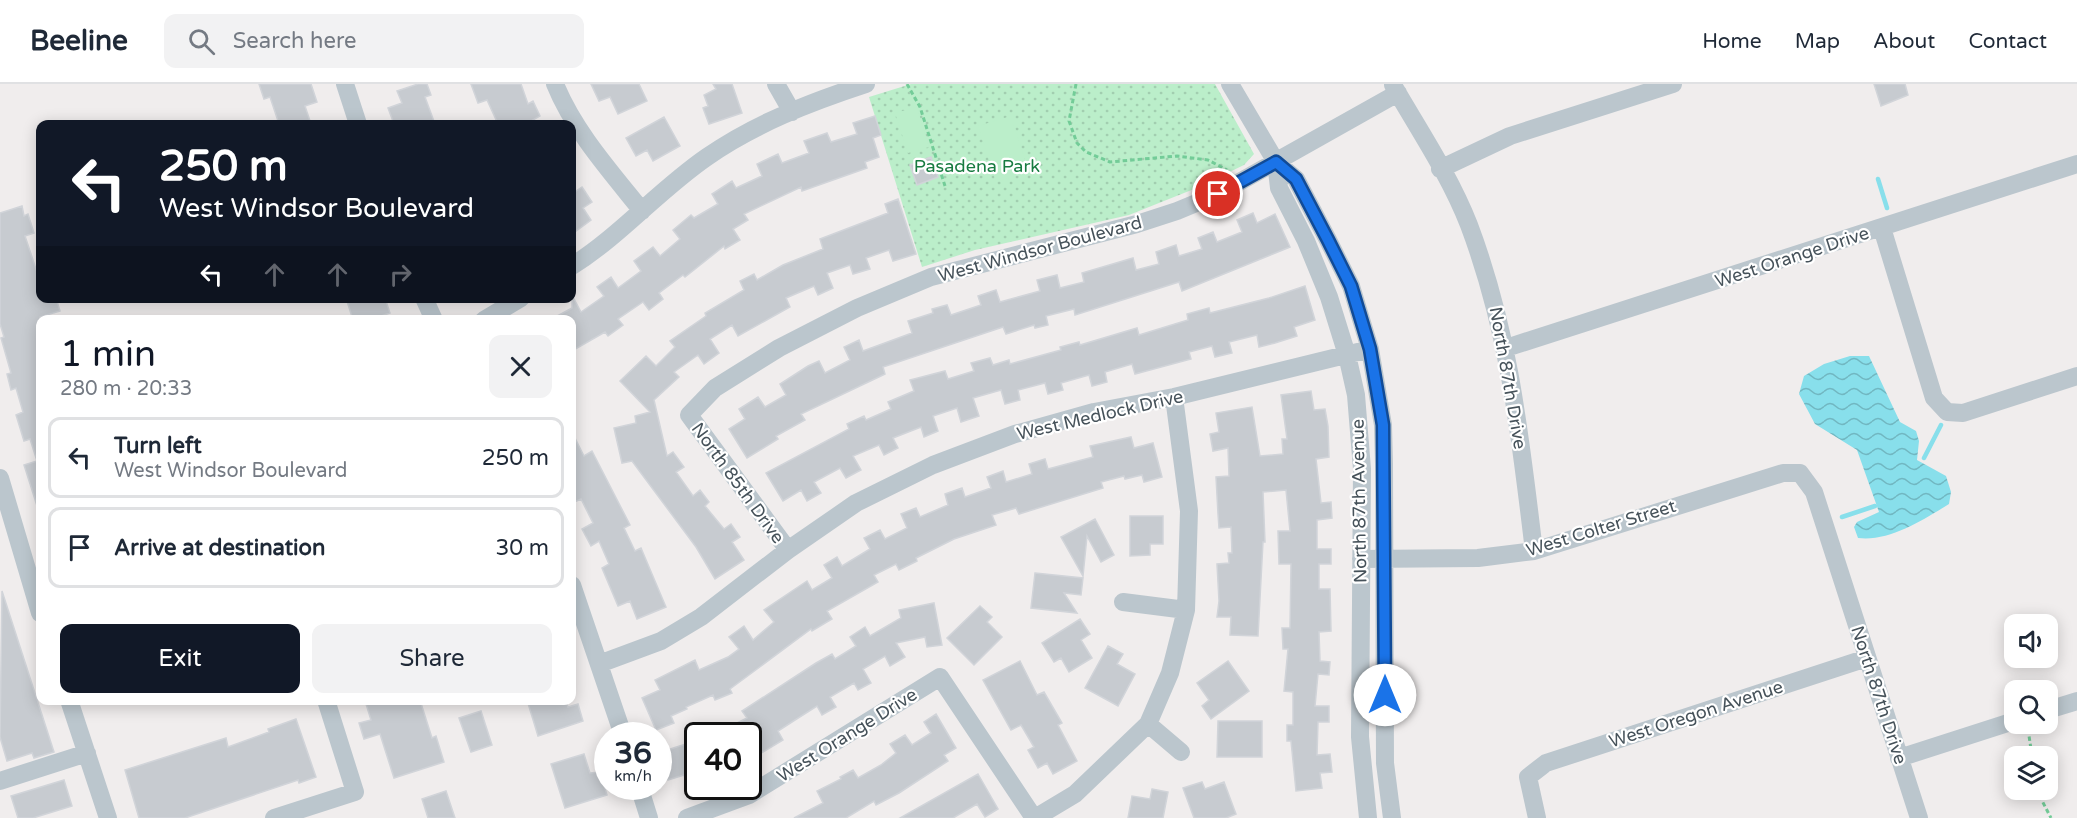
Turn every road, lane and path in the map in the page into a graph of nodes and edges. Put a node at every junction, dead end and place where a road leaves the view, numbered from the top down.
1 (345, 84) edge
2 (555, 84) edge
3 (776, 84) edge
4 (866, 84) edge
5 (906, 84) edge
6 (1076, 84) edge
7 (1230, 84) edge
8 (1673, 84) edge
9 (1396, 89) edge
10 (792, 112) junction
11 (357, 120) edge
12 (574, 120) edge
13 (576, 123) edge
14 (1276, 162) junction
15 (2077, 164) edge
16 (1440, 169) junction
17 (1235, 184) junction
18 (945, 186) dead end
19 (642, 211) junction
20 (1882, 228) junction
21 (576, 263) edge
22 (513, 303) edge
23 (492, 315) edge
24 (1506, 348) junction
25 (1370, 349) junction
26 (1347, 355) junction
27 (2077, 376) edge
28 (1174, 397) junction
29 (689, 415) joint
30 (1800, 473) joint
31 (0, 478) edge
32 (788, 550) junction
33 (1534, 551) junction
34 (1361, 559) junction
35 (1384, 559) junction
36 (576, 597) edge
37 (36, 600) edge
38 (1123, 602) dead end
39 (1186, 610) junction
40 (1866, 658) junction
41 (599, 664) junction
42 (2077, 701) edge
43 (71, 705) edge
44 (328, 705) edge
45 (2058, 707) edge
46 (619, 722) edge
47 (1148, 724) junction
48 (2004, 730) edge
49 (1181, 752) dead end
50 (87, 753) junction
51 (1899, 758) junction
52 (0, 781) edge
53 (643, 800) edge
54 (2042, 800) edge
55 (108, 818) edge
56 (274, 818) edge
57 (649, 818) edge
58 (687, 818) edge
59 (1035, 818) edge
60 (1368, 818) edge
61 (1392, 818) edge
62 (1537, 818) edge
63 (1919, 818) edge
64 (2051, 818) edge

1 - 11 street
2 - 12 street
3 - 10 street
4 - 10 street
5 - 18 path
6 - 17 path
7 - 14 street, North 87th Avenue
8 - 16 street
9 - 14 street, West Windsor Boulevard
9 - 16 street, North 87th Drive
10 - 19 street
13 - 19 street
14 - 17 street, West Windsor Boulevard
14 - 25 street, North 87th Avenue
14 - 26 street, North 87th Avenue
15 - 20 street, West Orange Drive
16 - 24 street, North 87th Drive
17 - 29 street, West Windsor Boulevard
19 - 21 street
20 - 24 street, West Orange Drive
20 - 27 street
22 - 23 street
24 - 33 street, North 87th Drive
25 - 26 street, West Medlock Drive
25 - 35 street, North 87th Avenue
26 - 28 street, West Medlock Drive
26 - 34 street, North 87th Avenue
28 - 32 street, West Medlock Drive
28 - 39 street
29 - 32 street, North 85th Drive
30 - 33 street, West Colter Street
30 - 40 street, North 87th Drive
31 - 37 street
32 - 41 street, West Medlock Drive
33 - 35 street, West Colter Street
34 - 35 street, West Colter Street
34 - 60 street, North 87th Avenue
35 - 61 street, North 87th Avenue
36 - 41 street
38 - 39 street
39 - 47 street
40 - 51 street, North 87th Drive
40 - 62 street, West Oregon Avenue
41 - 46 street
42 - 45 street
43 - 50 street
44 - 56 street
47 - 49 street
47 - 59 street
48 - 51 street
50 - 52 street
50 - 55 street
51 - 63 street, North 87th Drive
53 - 57 street
54 - 64 path
58 - 59 street, West Orange Drive

